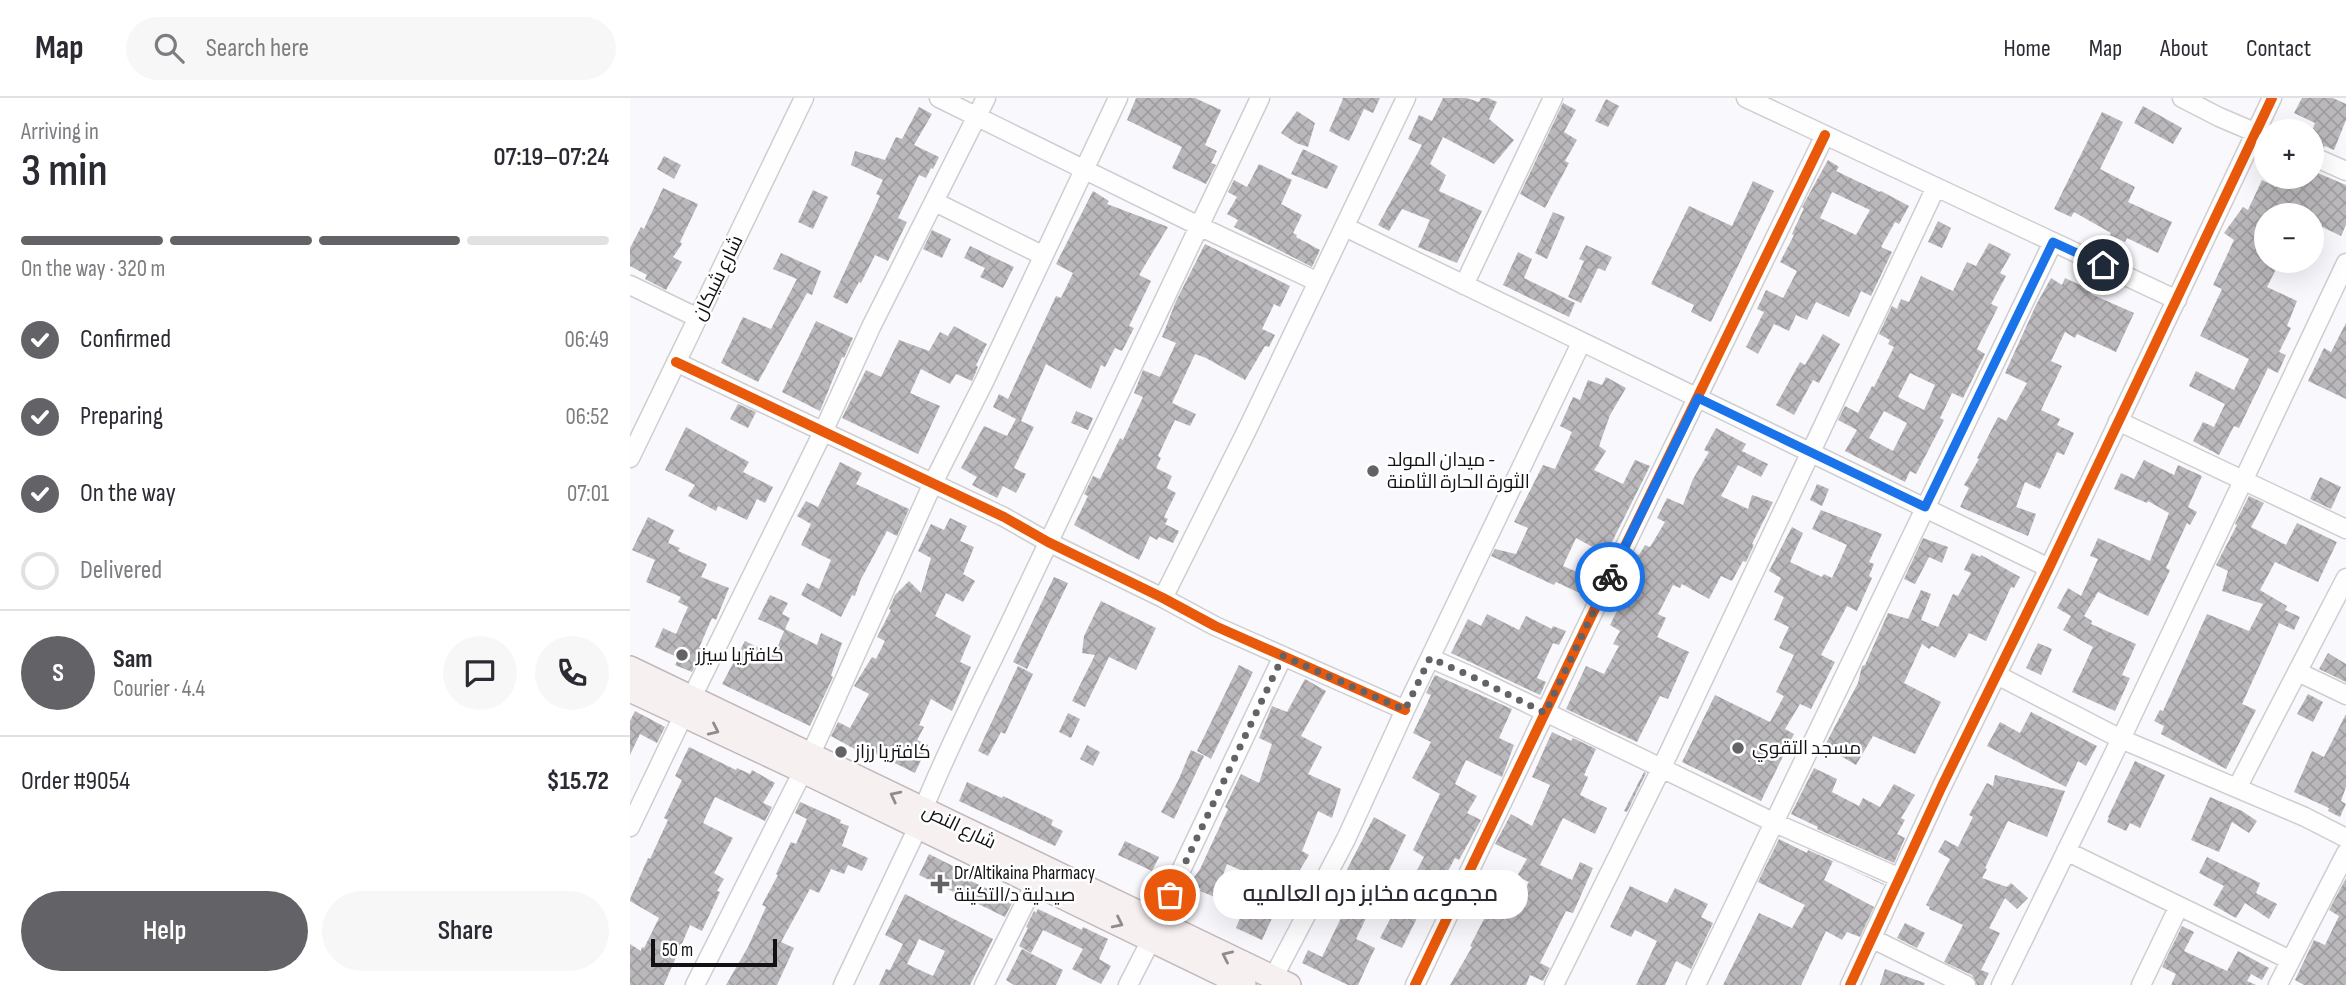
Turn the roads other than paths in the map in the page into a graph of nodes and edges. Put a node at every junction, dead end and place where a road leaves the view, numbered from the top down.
1 (804, 98) edge
2 (939, 98) edge
3 (986, 98) edge
4 (1118, 98) edge
5 (1261, 98) edge
6 (1406, 98) edge
7 (1553, 98) edge
8 (1746, 98) edge
9 (2182, 98) edge
10 (2272, 98) edge
11 (978, 116) junction
12 (2265, 119) edge
13 (2254, 132) edge
14 (1825, 135) junction
15 (2254, 145) edge
16 (2324, 161) edge
17 (1086, 169) junction
18 (2346, 171) edge
19 (1936, 187) junction
20 (935, 202) junction
21 (1201, 227) junction
22 (1345, 228) junction
23 (2053, 242) junction
24 (1042, 255) junction
25 (2346, 263) edge
26 (1318, 282) junction
27 (630, 285) edge
28 (1464, 285) junction
29 (2176, 299) junction
30 (698, 318) junction
31 (1581, 343) junction
32 (677, 362) junction
33 (1698, 398) junction
34 (2118, 421) junction
35 (822, 432) junction
36 (1811, 452) junction
37 (630, 458) edge
38 (2243, 480) junction
39 (933, 482) junction
40 (1925, 507) junction
41 (2346, 529) edge
42 (1048, 542) junction
43 (2049, 568) junction
44 (2346, 578) edge
45 (1163, 597) junction
46 (1283, 656) junction
47 (1430, 658) junction
48 (630, 668) edge
49 (2298, 672) junction
50 (1997, 676) junction
51 (630, 690) edge
52 (2346, 695) edge
53 (688, 706) junction
54 (1405, 710) junction
55 (1545, 713) junction
56 (2122, 739) junction
57 (807, 763) junction
58 (1662, 767) junction
59 (2237, 788) junction
60 (920, 819) junction
61 (1775, 823) junction
62 (630, 827) edge
63 (2346, 838) edge
64 (2066, 851) junction
65 (2346, 853) edge
66 (1900, 878) junction
67 (1035, 883) junction
68 (2179, 906) junction
69 (1154, 931) junction
70 (1873, 939) junction
71 (2290, 960) junction
72 (1281, 982) edge
73 (695, 985) edge
74 (843, 985) edge
75 (984, 985) edge
76 (1128, 985) edge
77 (1244, 985) edge
78 (1415, 985) edge
79 (1554, 985) edge
80 (1696, 985) edge
81 (1850, 985) edge
82 (1966, 985) edge
83 (2001, 985) edge
84 (2141, 985) edge
85 (2278, 985) edge

1 - 30 street, شارع شيكان
2 - 11 street
3 - 11 street
4 - 17 street
5 - 21 street
6 - 22 street
7 - 28 street
8 - 14 street
9 - 13 street
10 - 12 street
11 - 17 street
11 - 20 street
14 - 19 street
14 - 33 street
15 - 29 street
16 - 18 street
17 - 21 street
17 - 24 street
19 - 23 street
19 - 36 street
20 - 24 street
20 - 35 street
21 - 26 street
21 - 42 street
22 - 26 street
22 - 28 street
23 - 29 street
23 - 40 street
24 - 39 street
25 - 38 street
26 - 45 street
27 - 30 street
28 - 31 street
29 - 34 street
30 - 32 street, شارع شيكان
31 - 33 street
31 - 47 street
32 - 35 street
32 - 37 street, شارع شيكان
33 - 36 street
33 - 55 street
34 - 38 street
34 - 43 street
35 - 39 street
35 - 53 street
36 - 40 street
36 - 58 street
38 - 41 street
38 - 56 street
39 - 42 street
39 - 57 street
40 - 43 street
40 - 61 street
42 - 45 street
42 - 60 street
43 - 50 street
44 - 49 street
45 - 46 street
46 - 54 street
46 - 69 street
47 - 54 street
47 - 55 street
48 - 53 main road, شارع النص
49 - 52 street
49 - 59 street
50 - 56 street
50 - 66 street
51 - 53 main road, شارع النص
53 - 57 main road, شارع النص
53 - 62 street
54 - 72 street
55 - 58 street
55 - 78 street
56 - 59 street
56 - 64 street
57 - 60 main road, شارع النص
57 - 73 street
58 - 61 street
58 - 79 street
59 - 63 street
60 - 67 main road, شارع النص
60 - 69 main road, شارع النص
60 - 74 street
61 - 66 street
61 - 80 street
64 - 68 street
64 - 83 street
65 - 71 street
66 - 70 street
67 -> 69 main road, شارع النص
67 - 75 street
68 - 71 street
68 - 84 street
72 -> 69 main road, شارع النص
69 - 76 street
69 - 77 main road, شارع النص
70 - 81 street
70 - 82 street
71 - 85 street

